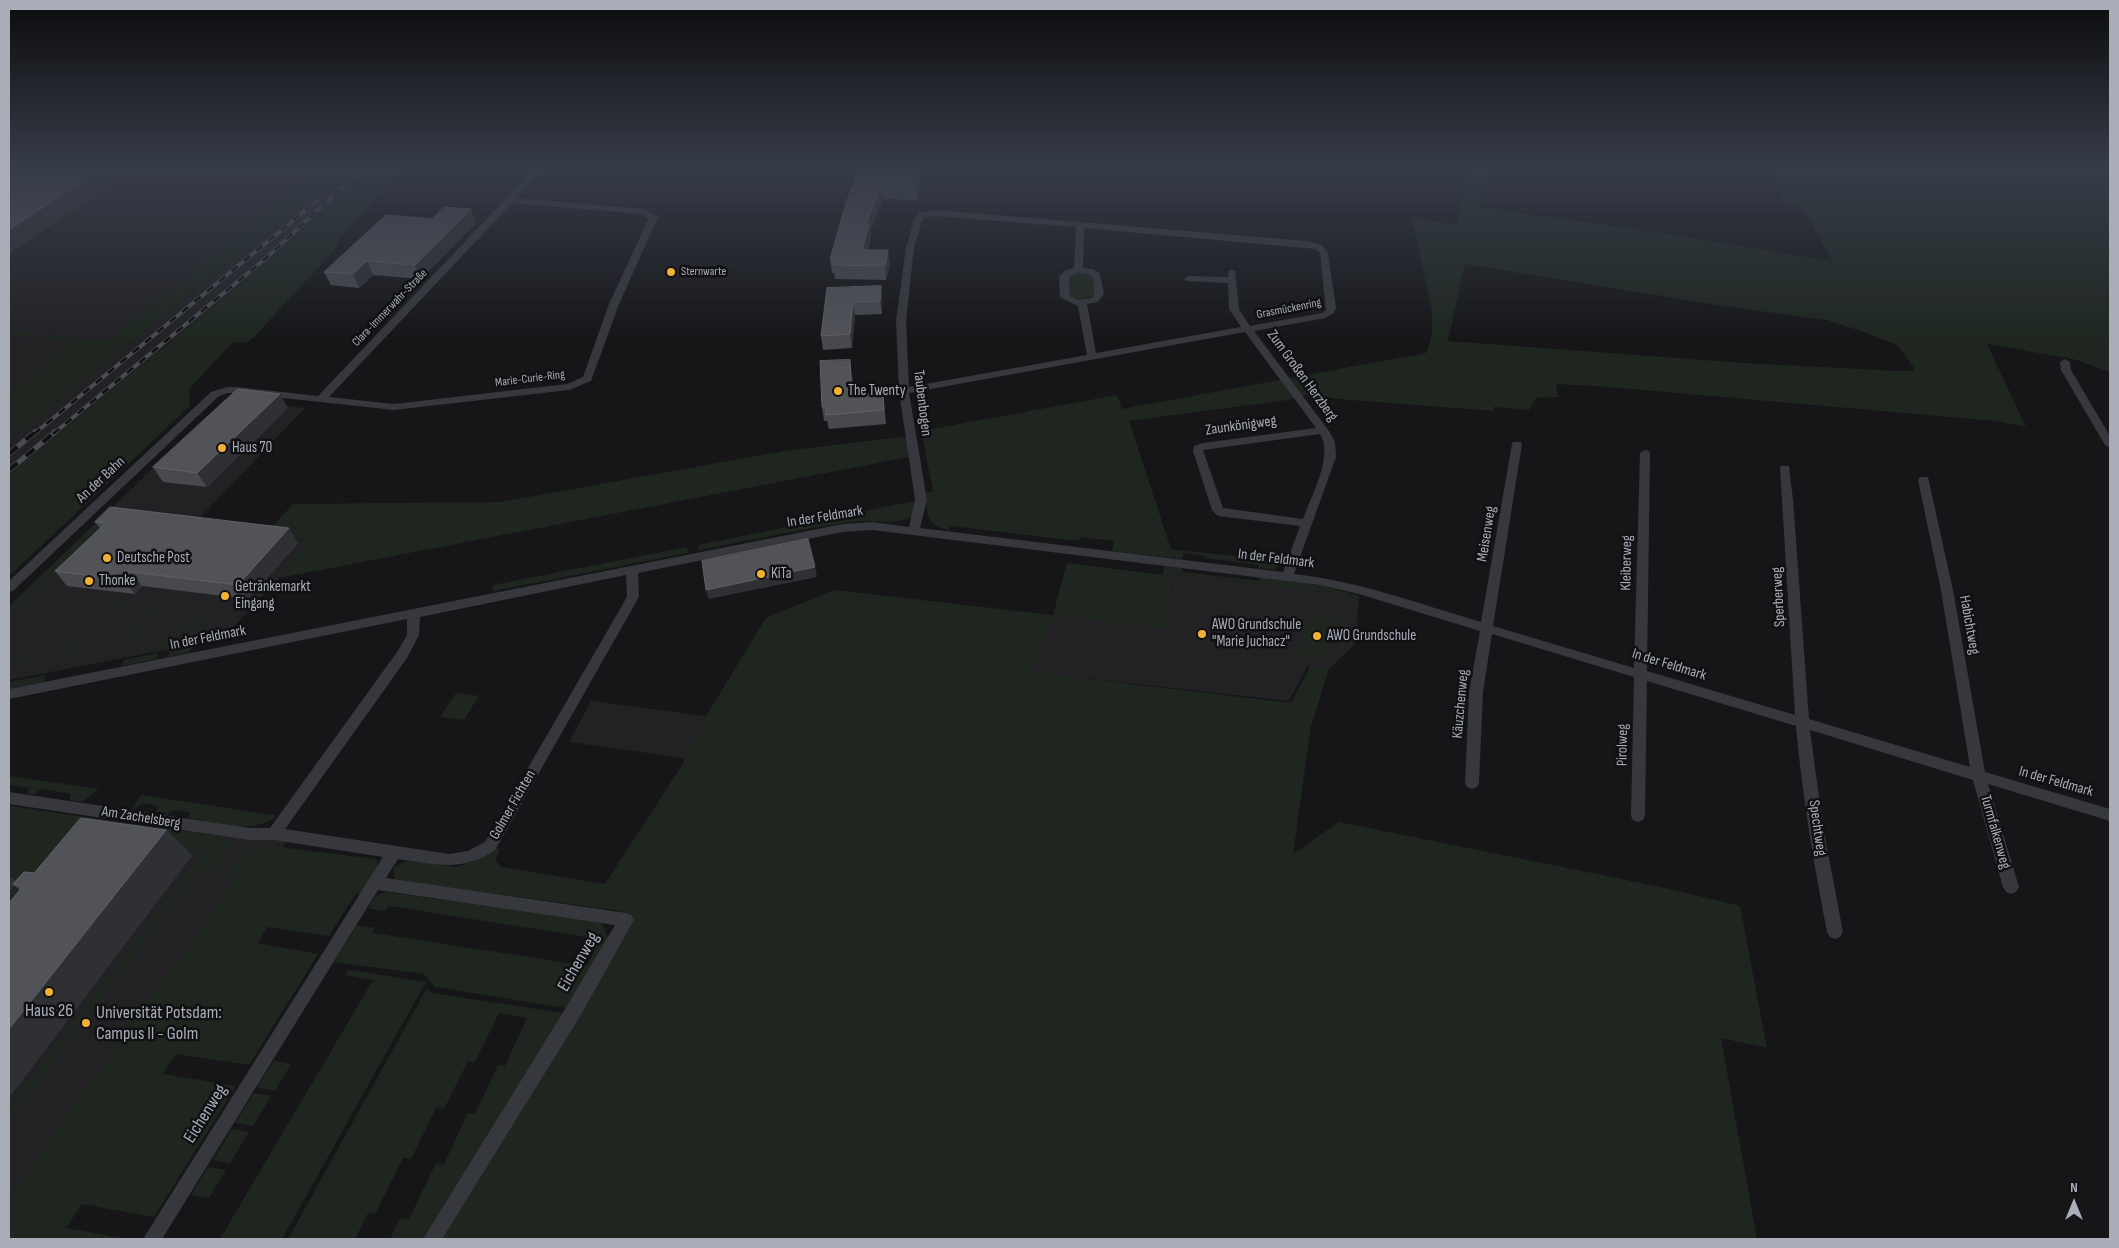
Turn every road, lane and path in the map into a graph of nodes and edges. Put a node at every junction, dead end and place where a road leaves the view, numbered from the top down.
1 (485, 226) edge
2 (650, 226) edge
3 (916, 226) edge
4 (1080, 226) edge
5 (1095, 226) edge
6 (1078, 270) junction
7 (1189, 279) dead end
8 (1082, 303) junction
9 (1248, 330) junction
10 (1092, 357) junction
11 (2065, 362) dead end
12 (904, 391) junction
13 (215, 394) joint
14 (320, 400) junction
15 (1323, 430) junction
16 (1517, 444) dead end
17 (2110, 445) edge
18 (1645, 453) dead end
19 (1785, 468) dead end
20 (1924, 480) dead end
21 (1307, 524) junction
22 (914, 530) junction
23 (632, 569) junction
24 (1287, 577) junction
25 (9, 588) edge
26 (414, 613) junction
27 (1487, 628) junction
28 (1641, 674) junction
29 (9, 694) edge
30 (1802, 723) junction
31 (1979, 776) junction
32 (1472, 783) dead end
33 (9, 798) edge
34 (2110, 814) edge
35 (1638, 816) dead end
36 (274, 834) junction
37 (394, 852) junction
38 (375, 883) junction
39 (2011, 886) dead end
40 (1835, 932) dead end
41 (152, 1239) edge
42 (432, 1239) edge

1 - 14 street, Clara-Immerwahr-Straße
2 - 14 street, Marie-Curie-Ring
3 - 12 street, Taubenbogen
4 - 6 street
5 - 9 street, Grasmückenring
6 - 8 street
6 - 8 street
7 - 9 street, Zum Großen Herzberg
8 - 10 street
9 - 10 street, Grasmückenring
9 - 15 street, Zum Großen Herzberg
10 - 12 street, Grasmückenring
11 - 17 street
12 - 22 street, Taubenbogen
13 - 14 street, Marie-Curie-Ring
13 - 25 street, An der Bahn
15 - 21 street, Zum Großen Herzberg
15 - 21 street, Zaunkönigweg
16 - 27 street, Meisenweg
18 - 28 street, Kleiberweg
19 - 30 street, Sperberweg
20 - 31 street, Habichtweg
21 - 24 street, Zum Großen Herzberg
22 - 23 street, In der Feldmark
22 - 24 street, In der Feldmark
23 - 26 street, In der Feldmark
23 - 37 street, Golmer Fichten
24 - 27 street, In der Feldmark
26 - 29 street, In der Feldmark
26 - 36 street
27 - 28 street, In der Feldmark
27 - 32 street, Käuzchenweg
28 - 30 street, In der Feldmark
28 - 35 street, Pirolweg
30 - 31 street, In der Feldmark
30 - 40 street, Spechtweg
31 - 34 street, In der Feldmark
31 - 39 street, Turmfalkenweg
33 - 36 street, Am Zachelsberg
36 - 37 street, Golmer Fichten
37 - 38 street, Eichenweg
38 - 41 street, Eichenweg
38 - 42 street, Eichenweg

